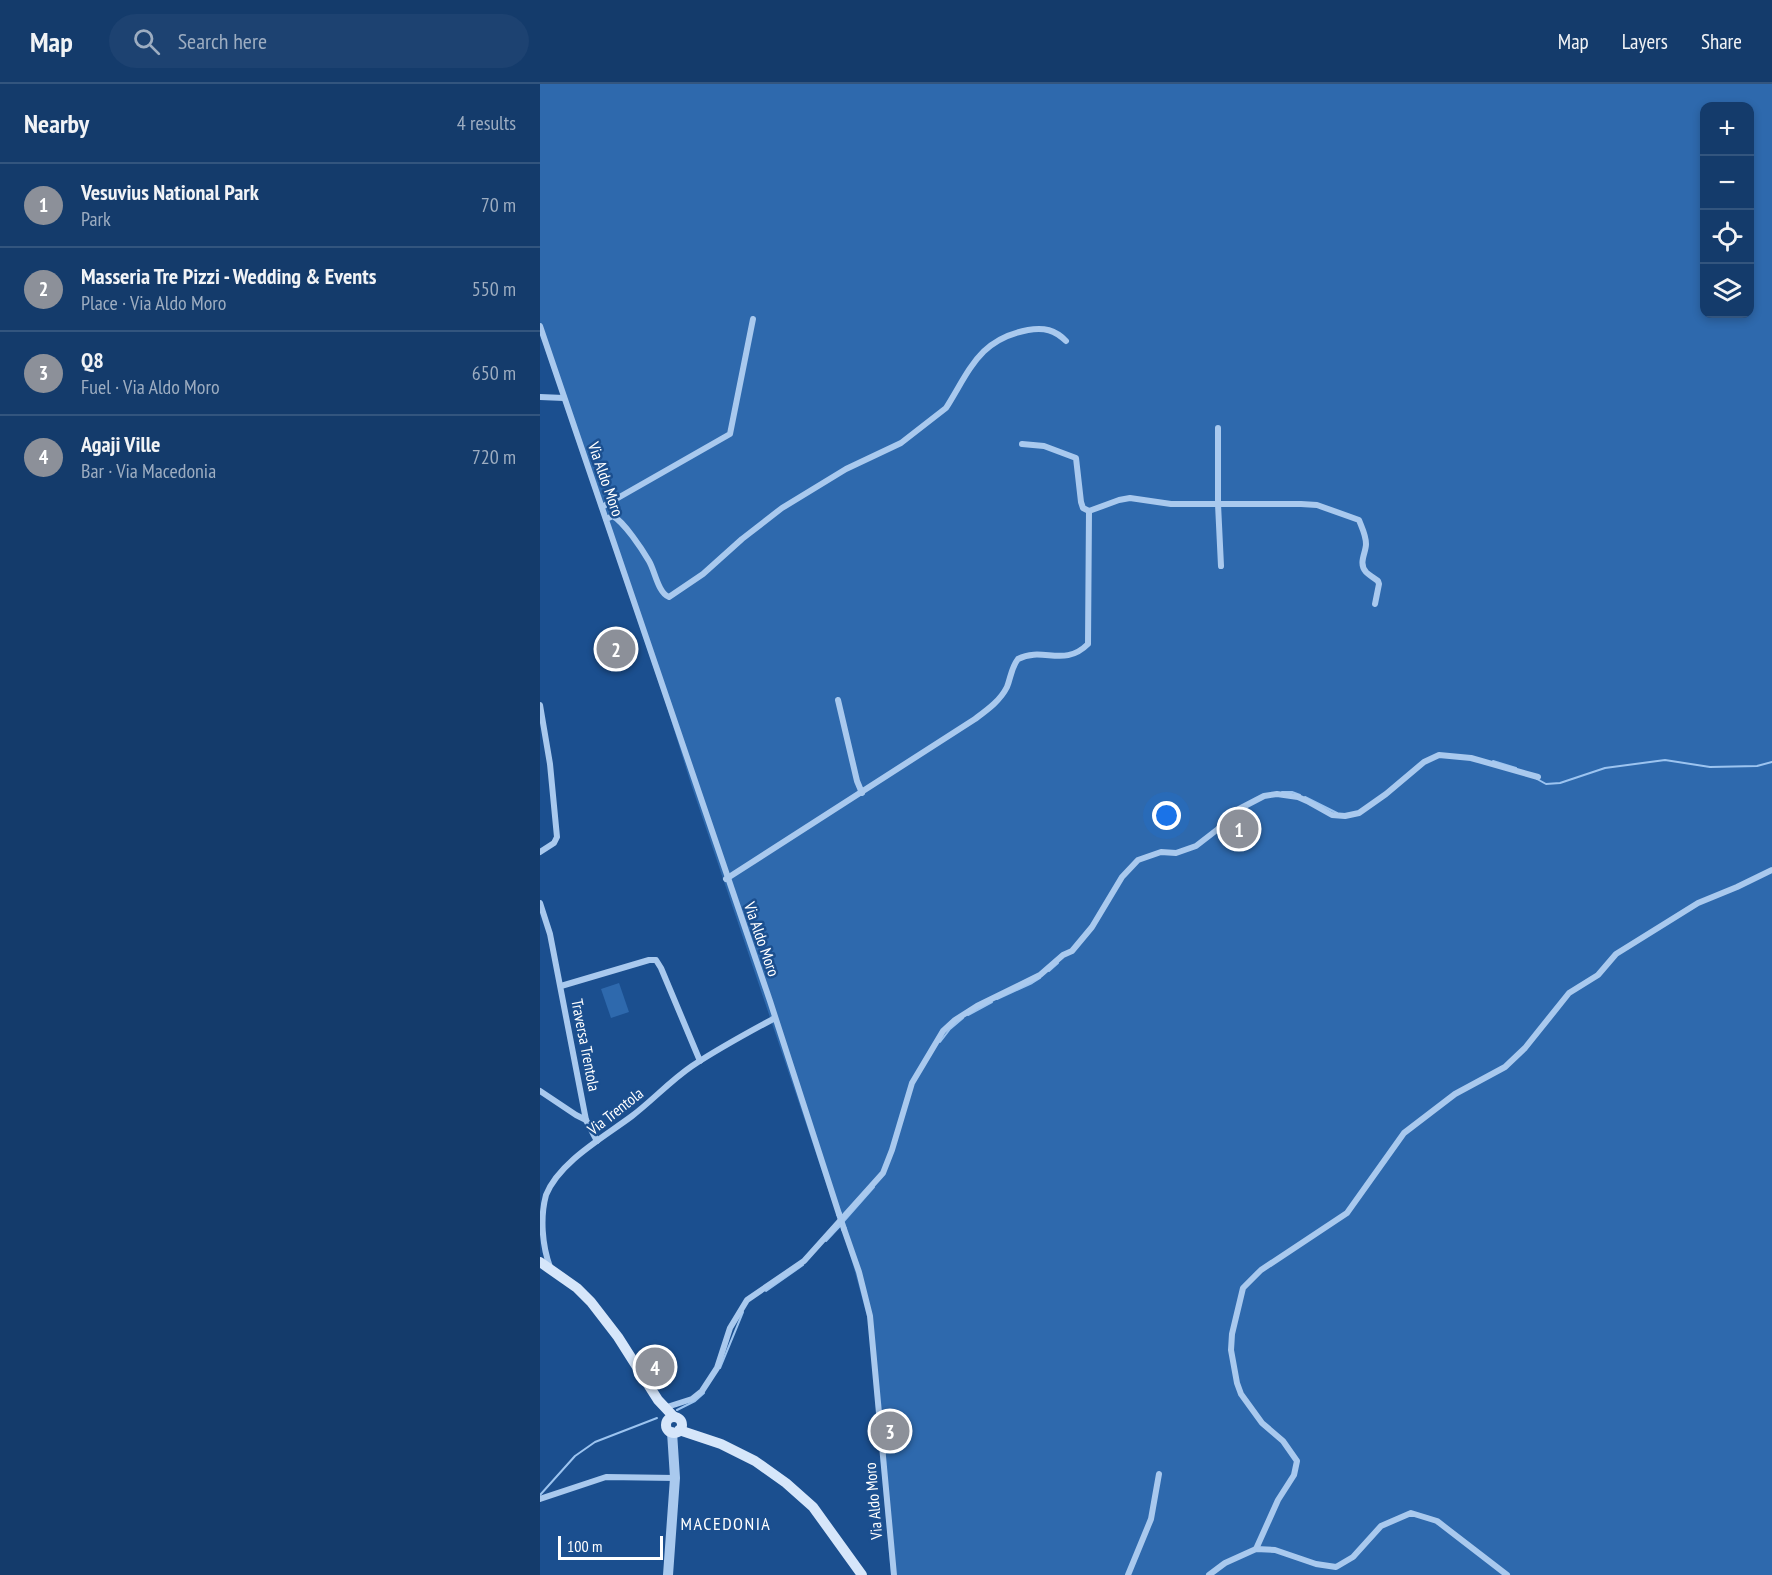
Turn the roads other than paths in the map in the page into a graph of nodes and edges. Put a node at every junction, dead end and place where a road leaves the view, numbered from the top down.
1 (753, 319) dead end
2 (540, 326) edge
3 (1066, 341) dead end
4 (540, 397) edge
5 (564, 398) junction
6 (1218, 428) dead end
7 (1022, 444) dead end
8 (1218, 504) junction
9 (602, 507) junction
10 (1089, 511) junction
11 (606, 519) junction
12 (1221, 566) dead end
13 (1375, 604) dead end
14 (838, 700) dead end
15 (540, 705) edge
16 (1538, 777) dead end
17 (862, 793) junction
18 (540, 852) edge
19 (1772, 870) edge
20 (726, 879) junction
21 (540, 903) edge
22 (561, 986) junction
23 (775, 1018) junction
24 (700, 1061) junction
25 (540, 1091) edge
26 (586, 1120) junction
27 (597, 1141) junction
28 (540, 1262) edge
29 (551, 1270) junction
30 (658, 1400) junction
31 (667, 1407) junction
32 (674, 1425) junction
33 (1159, 1474) dead end
34 (675, 1478) junction
35 (540, 1499) edge
36 (1256, 1549) junction
37 (668, 1575) edge
38 (862, 1575) edge
39 (894, 1575) edge
40 (1128, 1575) edge
41 (1209, 1575) edge
42 (1508, 1575) edge

1 - 9 street
2 - 5 street, Via Aldo Moro
3 - 11 street
4 - 5 street
5 - 9 street, Via Aldo Moro
6 - 8 street
7 - 10 street
8 - 10 street
8 - 12 street
8 - 13 street
9 - 11 street, Via Aldo Moro
10 - 17 street
11 - 20 street, Via Aldo Moro
14 - 17 street
15 - 18 street
16 - 31 street
17 - 20 street
19 - 36 street
20 - 23 street, Via Aldo Moro
21 - 22 street, Traversa Trentola
22 - 24 street, Traversa Trentola
22 - 26 street, Traversa Trentola
23 - 24 street, Via Trentola
23 - 39 street, Via Aldo Moro, bridge
24 - 27 street, Via Trentola
25 - 26 street
26 - 27 street, Traversa Trentola
27 - 29 street, Via Trentola
28 - 29 main road
29 - 30 main road
30 - 31 main road
30 - 32 main road
31 - 32 main road
32 - 34 street
32 - 38 main road
33 - 40 street
34 - 35 street
34 - 37 street
36 - 41 street
36 - 42 street

